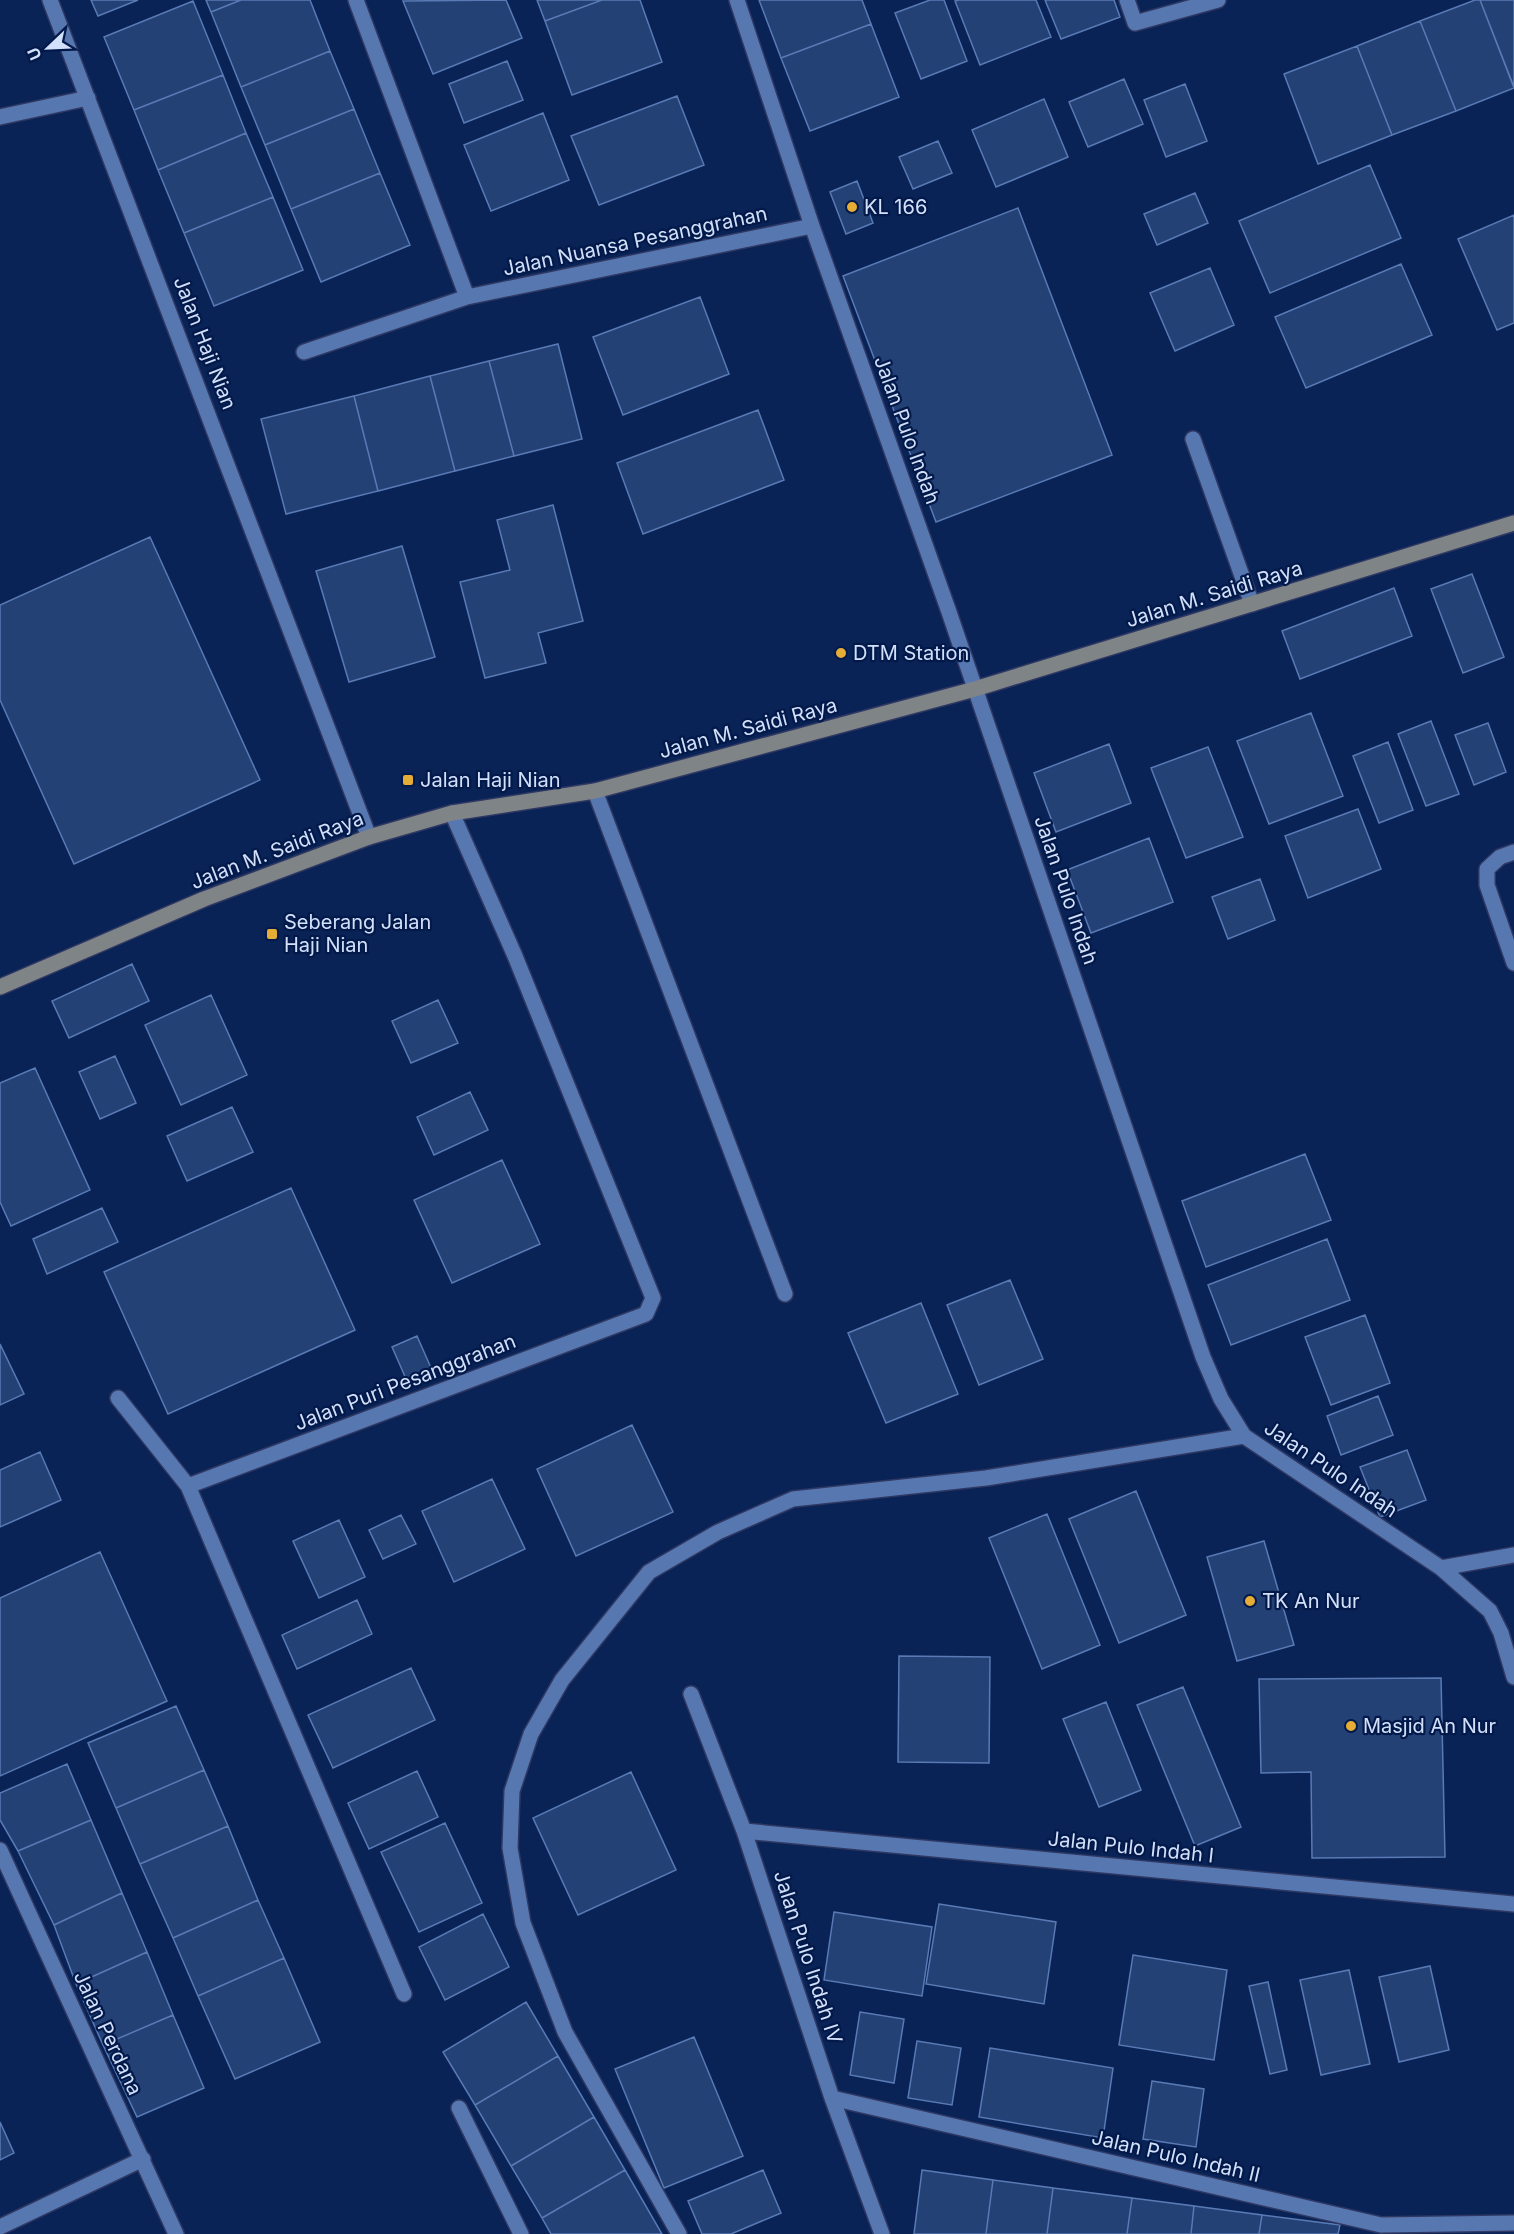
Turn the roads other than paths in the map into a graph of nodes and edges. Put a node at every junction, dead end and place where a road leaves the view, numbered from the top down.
1 (50, 0) edge
2 (356, 0) edge
3 (737, 0) edge
4 (1127, 0) edge
5 (1218, 0) edge
6 (88, 98) junction
7 (0, 117) edge
8 (812, 226) junction
9 (467, 297) junction
10 (304, 352) dead end
11 (1193, 439) dead end
12 (1514, 523) edge
13 (1252, 604) junction
14 (975, 689) junction
15 (595, 791) junction
16 (452, 813) junction
17 (369, 837) junction
18 (1514, 852) edge
19 (1514, 963) edge
20 (0, 987) edge
21 (785, 1294) dead end
22 (118, 1398) dead end
23 (1244, 1436) junction
24 (188, 1486) junction
25 (1514, 1555) edge
26 (1442, 1568) junction
27 (1514, 1677) edge
28 (691, 1694) dead end
29 (744, 1830) junction
30 (0, 1850) edge
31 (1514, 1904) edge
32 (404, 1994) dead end
33 (832, 2098) junction
34 (459, 2108) dead end
35 (143, 2159) junction
36 (1514, 2223) edge
37 (0, 2227) edge
38 (176, 2234) edge
39 (521, 2234) edge
40 (679, 2234) edge
41 (882, 2234) edge

1 - 6 street, Jalan Haji Nian
2 - 9 street
3 - 8 street, Jalan Pulo Indah
4 - 5 street
6 - 7 street
6 - 17 street, Jalan Haji Nian
8 - 9 street, Jalan Nuansa Pesanggrahan
8 - 14 street, Jalan Pulo Indah
9 - 10 street, Jalan Nuansa Pesanggrahan
11 - 13 street
12 - 13 street, Jalan M. Saidi Raya
13 - 14 street, Jalan M. Saidi Raya
14 - 15 street, Jalan M. Saidi Raya
14 - 23 street, Jalan Pulo Indah
15 - 16 street, Jalan M. Saidi Raya
15 - 21 street
16 - 17 street, Jalan M. Saidi Raya
16 - 24 street, Jalan Puri Pesanggrahan
17 - 20 street, Jalan M. Saidi Raya
18 - 19 street
22 - 24 street
23 - 26 street, Jalan Pulo Indah
23 - 40 street
24 - 32 street
25 - 26 street
26 - 27 street, Jalan Pulo Indah
28 - 29 street, Jalan Pulo Indah IV
29 - 31 street, Jalan Pulo Indah I
29 - 33 street, Jalan Pulo Indah IV
30 - 35 street, Jalan Perdana
33 - 36 street, Jalan Pulo Indah II
33 - 41 street, Jalan Pulo Indah IV
34 - 39 street
35 - 37 street
35 - 38 street, Jalan Perdana

